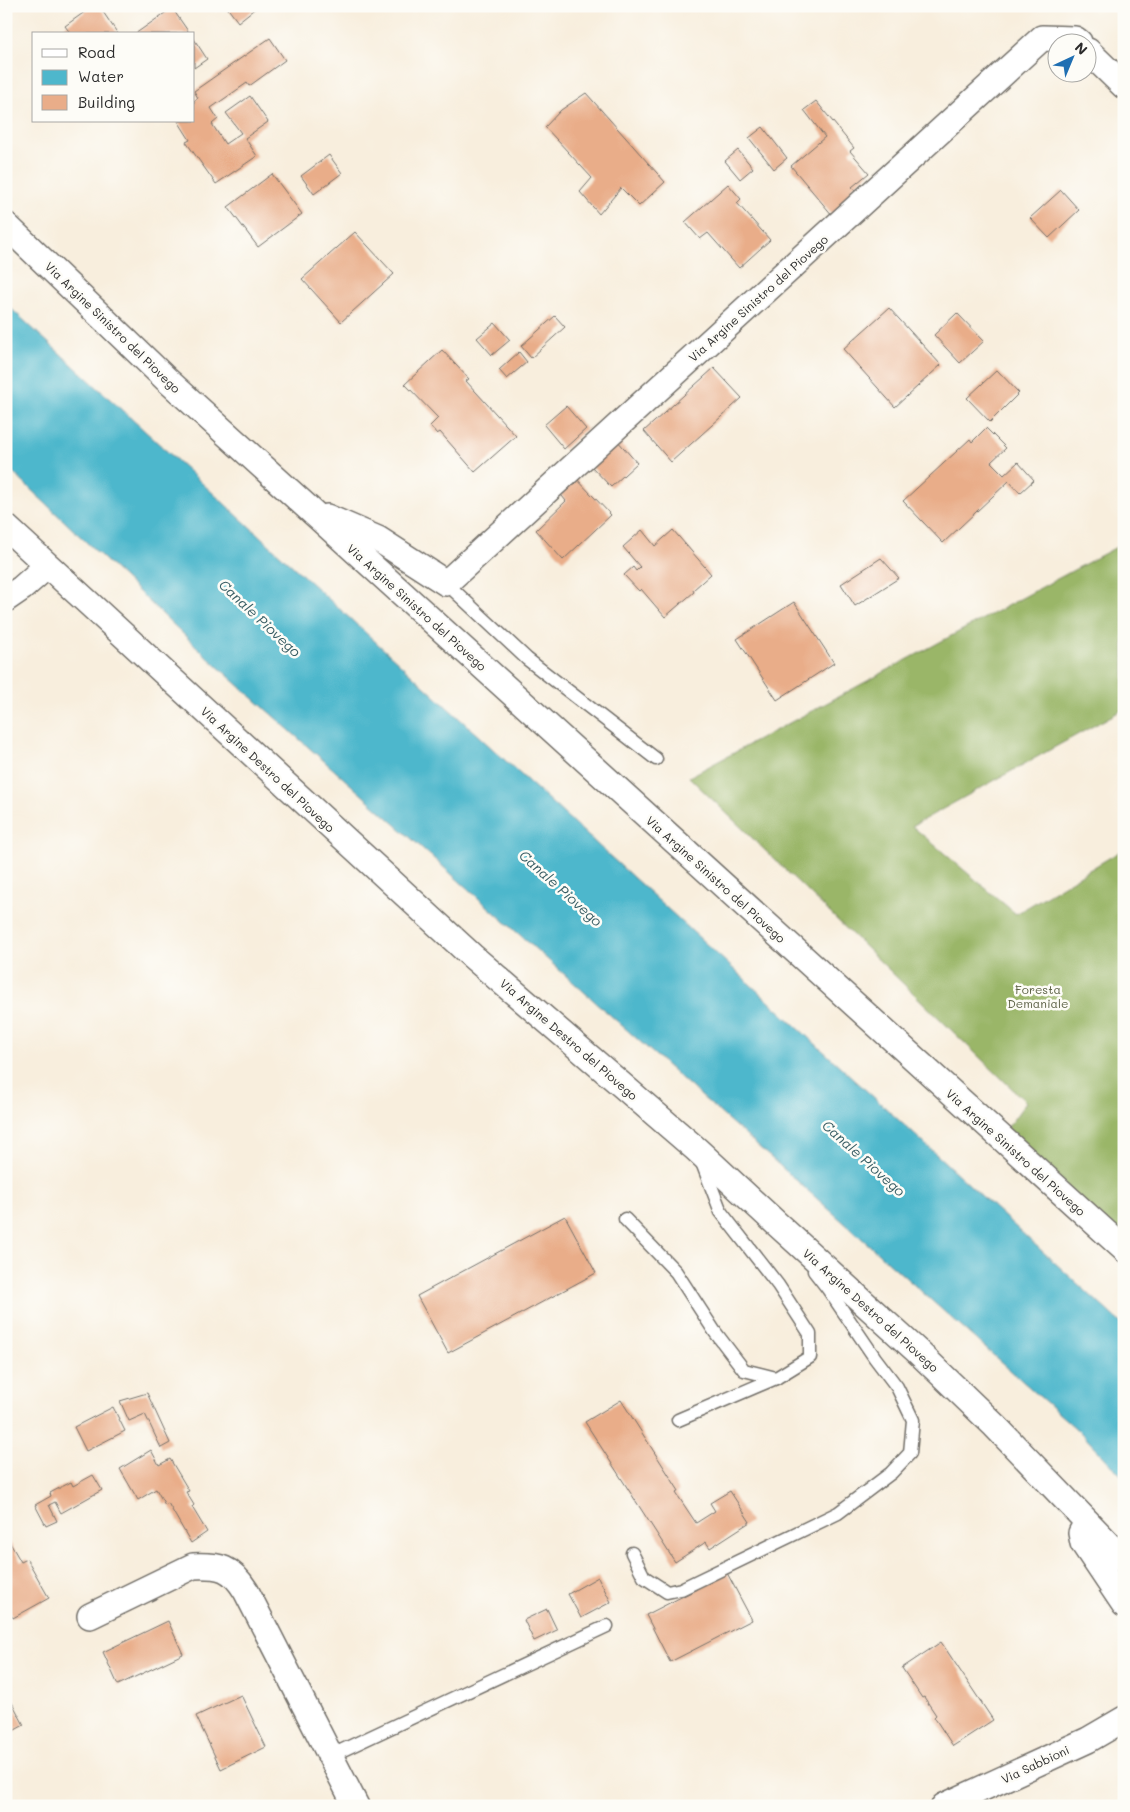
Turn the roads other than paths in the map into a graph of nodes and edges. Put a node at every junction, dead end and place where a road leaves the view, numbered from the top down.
1 (1048, 38) edge
2 (1098, 61) edge
3 (1124, 86) edge
4 (6, 225) edge
5 (309, 509) junction
6 (6, 527) edge
7 (47, 566) junction
8 (446, 583) junction
9 (6, 599) edge
10 (656, 759) dead end
11 (696, 1149) junction
12 (625, 1219) dead end
13 (777, 1224) junction
14 (1124, 1249) edge
15 (776, 1378) junction
16 (678, 1420) dead end
17 (1087, 1522) junction
18 (632, 1553) dead end
19 (1124, 1560) edge
20 (1124, 1604) edge
21 (90, 1616) dead end
22 (607, 1626) dead end
23 (1124, 1718) edge
24 (330, 1756) junction
25 (356, 1806) edge
26 (944, 1806) edge

1 - 8 street, Via Argine Sinistro del Piovego
2 - 3 street
4 - 5 street, Via Argine Sinistro del Piovego
5 - 8 street, Via Argine Sinistro del Piovego
5 - 14 street, Via Argine Sinistro del Piovego
6 - 7 street, Via Argine Destro del Piovego
7 - 9 street
7 - 11 street, Via Argine Destro del Piovego
8 - 10 lane, Via Argine Sinistro del Piovego
11 - 13 street, Via Argine Destro del Piovego
11 - 15 lane
12 - 15 lane
13 - 17 street, Via Argine Destro del Piovego
13 - 18 lane
15 - 16 lane
17 - 19 street, Via Argine Destro del Piovego
17 - 20 street
21 - 24 street
22 - 24 lane
23 - 26 street, Via Sabbioni
24 - 25 street

